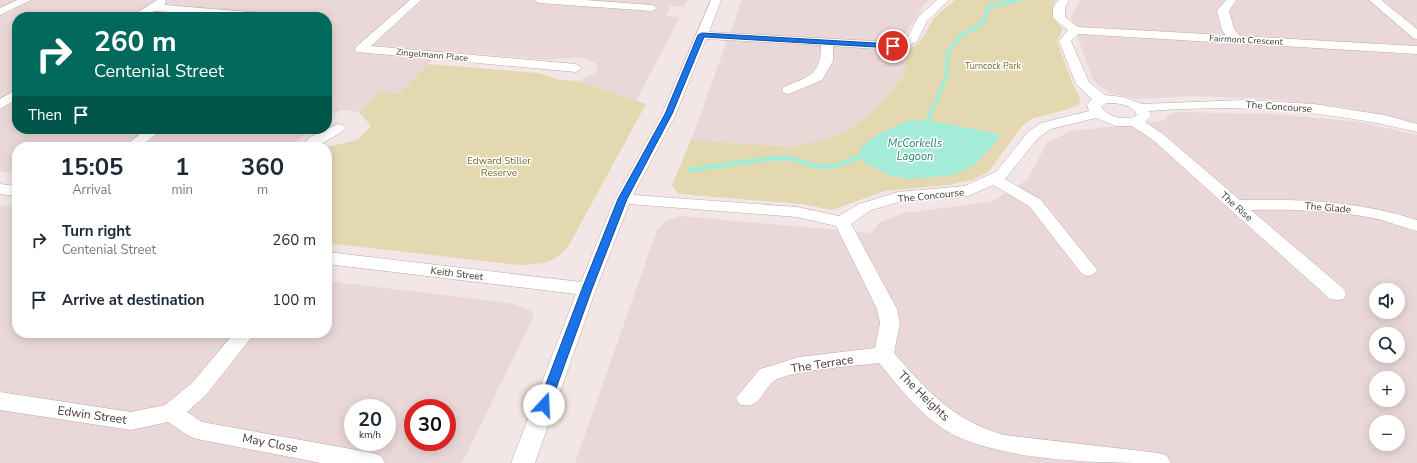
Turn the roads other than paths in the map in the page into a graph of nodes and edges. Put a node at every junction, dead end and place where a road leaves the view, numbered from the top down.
1 (26, 0) edge
2 (165, 0) edge
3 (416, 0) edge
4 (539, 0) edge
5 (716, 0) edge
6 (944, 0) edge
7 (1064, 0) edge
8 (1374, 0) edge
9 (1231, 1) dead end
10 (152, 8) junction
11 (652, 8) dead end
12 (0, 12) edge
13 (145, 12) edge
14 (207, 12) edge
15 (1075, 30) junction
16 (702, 35) junction
17 (1417, 35) edge
18 (1236, 39) junction
19 (827, 42) junction
20 (1417, 50) edge
21 (576, 68) dead end
22 (789, 90) dead end
23 (12, 97) edge
24 (0, 105) edge
25 (1100, 106) junction
26 (1137, 115) junction
27 (338, 128) dead end
28 (1417, 128) edge
29 (332, 131) edge
30 (148, 134) edge
31 (326, 134) edge
32 (138, 142) edge
33 (312, 142) edge
34 (994, 179) junction
35 (0, 189) edge
36 (12, 190) edge
37 (623, 199) junction
38 (1236, 205) junction
39 (842, 222) junction
40 (1417, 226) edge
41 (332, 259) edge
42 (1088, 270) dead end
43 (587, 289) junction
44 (1337, 294) dead end
45 (241, 338) edge
46 (884, 355) junction
47 (748, 398) dead end
48 (0, 401) edge
49 (171, 413) junction
50 (373, 463) edge
51 (523, 463) edge
52 (1159, 463) edge

1 - 12 street
2 - 10 street
3 - 21 street, Zingelmann Place
4 - 11 street
5 - 16 street
6 - 19 street
7 - 15 street
8 - 17 street
9 - 18 street
10 - 13 street
10 - 14 street
15 - 18 street, Fairmont Crescent
15 - 25 street, The Concourse
16 - 19 street
16 - 37 street
18 - 20 street, Fairmont Crescent
19 - 22 street
23 - 24 street
25 - 26 street, The Concourse
25 - 26 street, The Concourse
25 - 34 street, The Concourse
26 - 28 street, The Concourse
26 - 38 street, The Rise
27 - 29 street
30 - 32 street
31 - 33 street
34 - 39 street, The Concourse
34 - 42 street
35 - 36 street
37 - 39 street
37 - 43 street
38 - 40 street, The Glade
38 - 44 street, The Rise
39 - 46 street
41 - 43 street, Keith Street
43 - 51 street
45 - 49 street, Edwin Street
46 - 47 street, The Terrace
46 - 52 street, The Heights
48 - 49 street, Edwin Street
49 - 50 street, May Close

